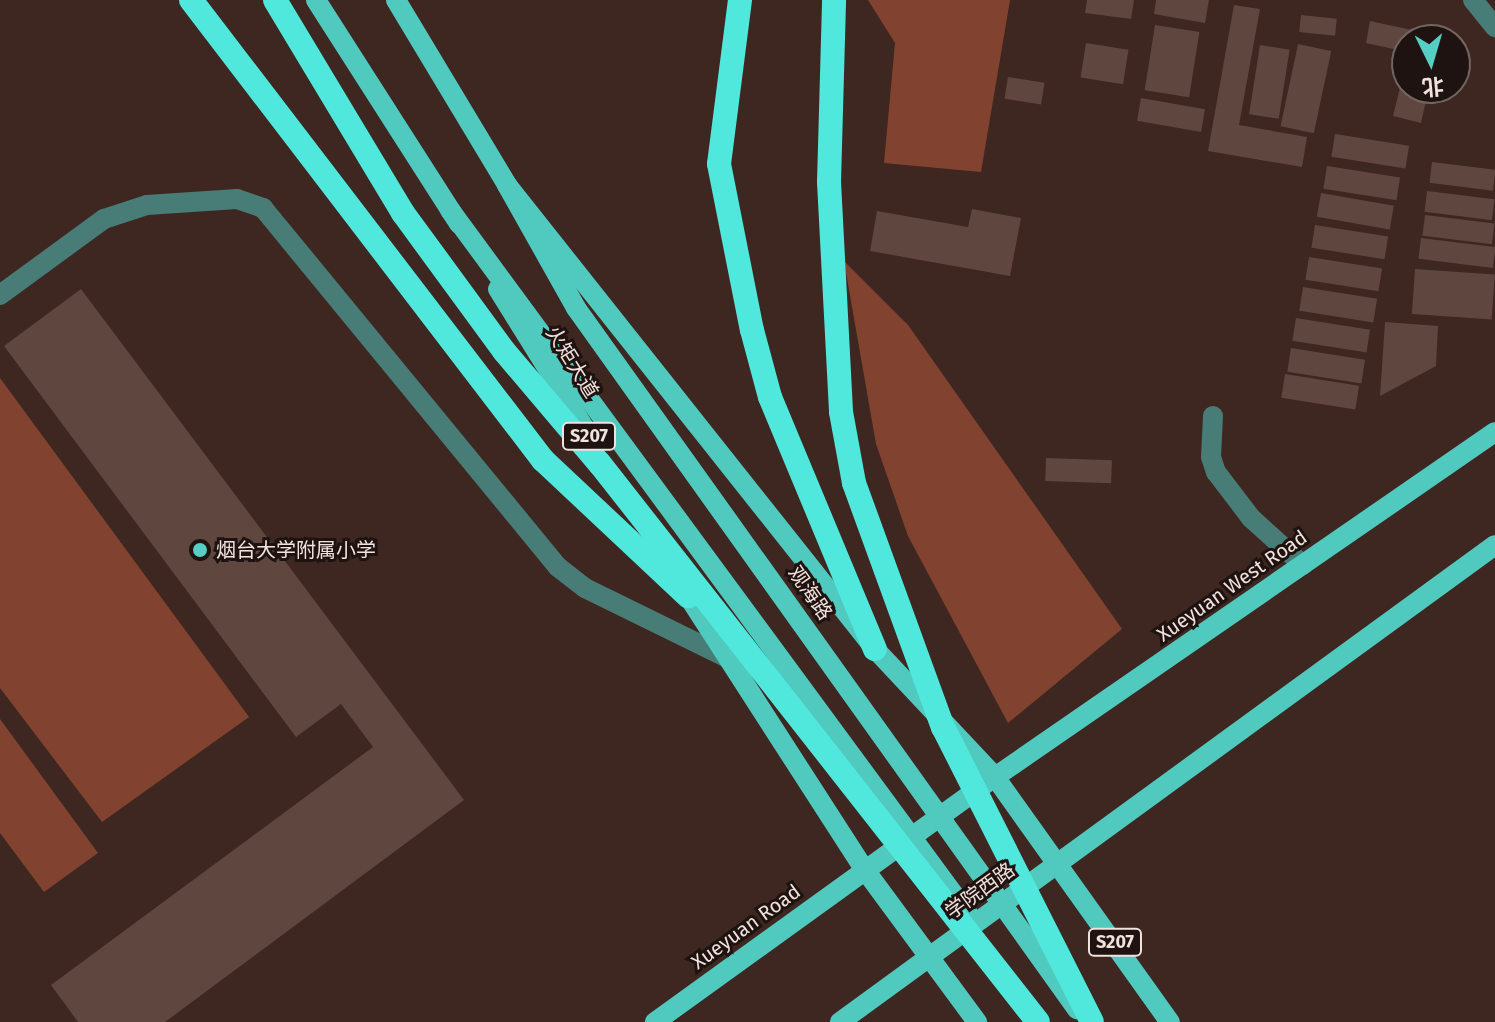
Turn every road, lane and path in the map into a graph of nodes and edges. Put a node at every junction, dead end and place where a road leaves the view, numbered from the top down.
1 (191, 0) edge
2 (275, 0) edge
3 (316, 0) edge
4 (396, 0) edge
5 (740, 0) edge
6 (834, 0) edge
7 (1473, 0) edge
8 (1495, 27) edge
9 (507, 185) junction
10 (450, 210) junction
11 (0, 295) edge
12 (1213, 416) dead end
13 (1495, 432) edge
14 (1495, 545) edge
15 (1303, 565) junction
16 (688, 596) junction
17 (875, 649) junction
18 (732, 660) junction
19 (995, 777) junction
20 (1059, 862) junction
21 (865, 870) junction
22 (929, 958) junction
23 (655, 1022) edge
24 (840, 1022) edge
25 (977, 1022) edge
26 (1038, 1022) edge
27 (1047, 1022) edge
28 (1086, 1022) edge
29 (1092, 1022) edge
30 (1170, 1022) edge

1 - 16 highway
2 - 26 highway, bridge
3 - 10 main road, 火矩大道 / S207
4 - 9 main road, S207
5 - 17 highway
6 - 29 highway, bridge
7 - 8 street
9 - 17 main road, S207
9 - 28 main road, 观海路, bridge
10 - 16 main road, 火矩大道 / S207
10 - 27 main road, bridge
11 - 18 street
12 - 15 street
13 - 15 main road, Xueyuan West Road
14 - 20 main road
15 - 19 main road, Xueyuan West Road
16 - 18 main road, 火矩大道 / S207
17 - 19 main road, S207
18 - 21 main road, 火矩大道 / S207
19 - 20 main road, S207
19 - 21 main road
20 - 22 main road, 学院西路
20 - 30 main road, S207
21 - 22 main road, S207
21 - 23 main road, Xueyuan Road
22 - 24 main road
22 - 25 main road, S207

